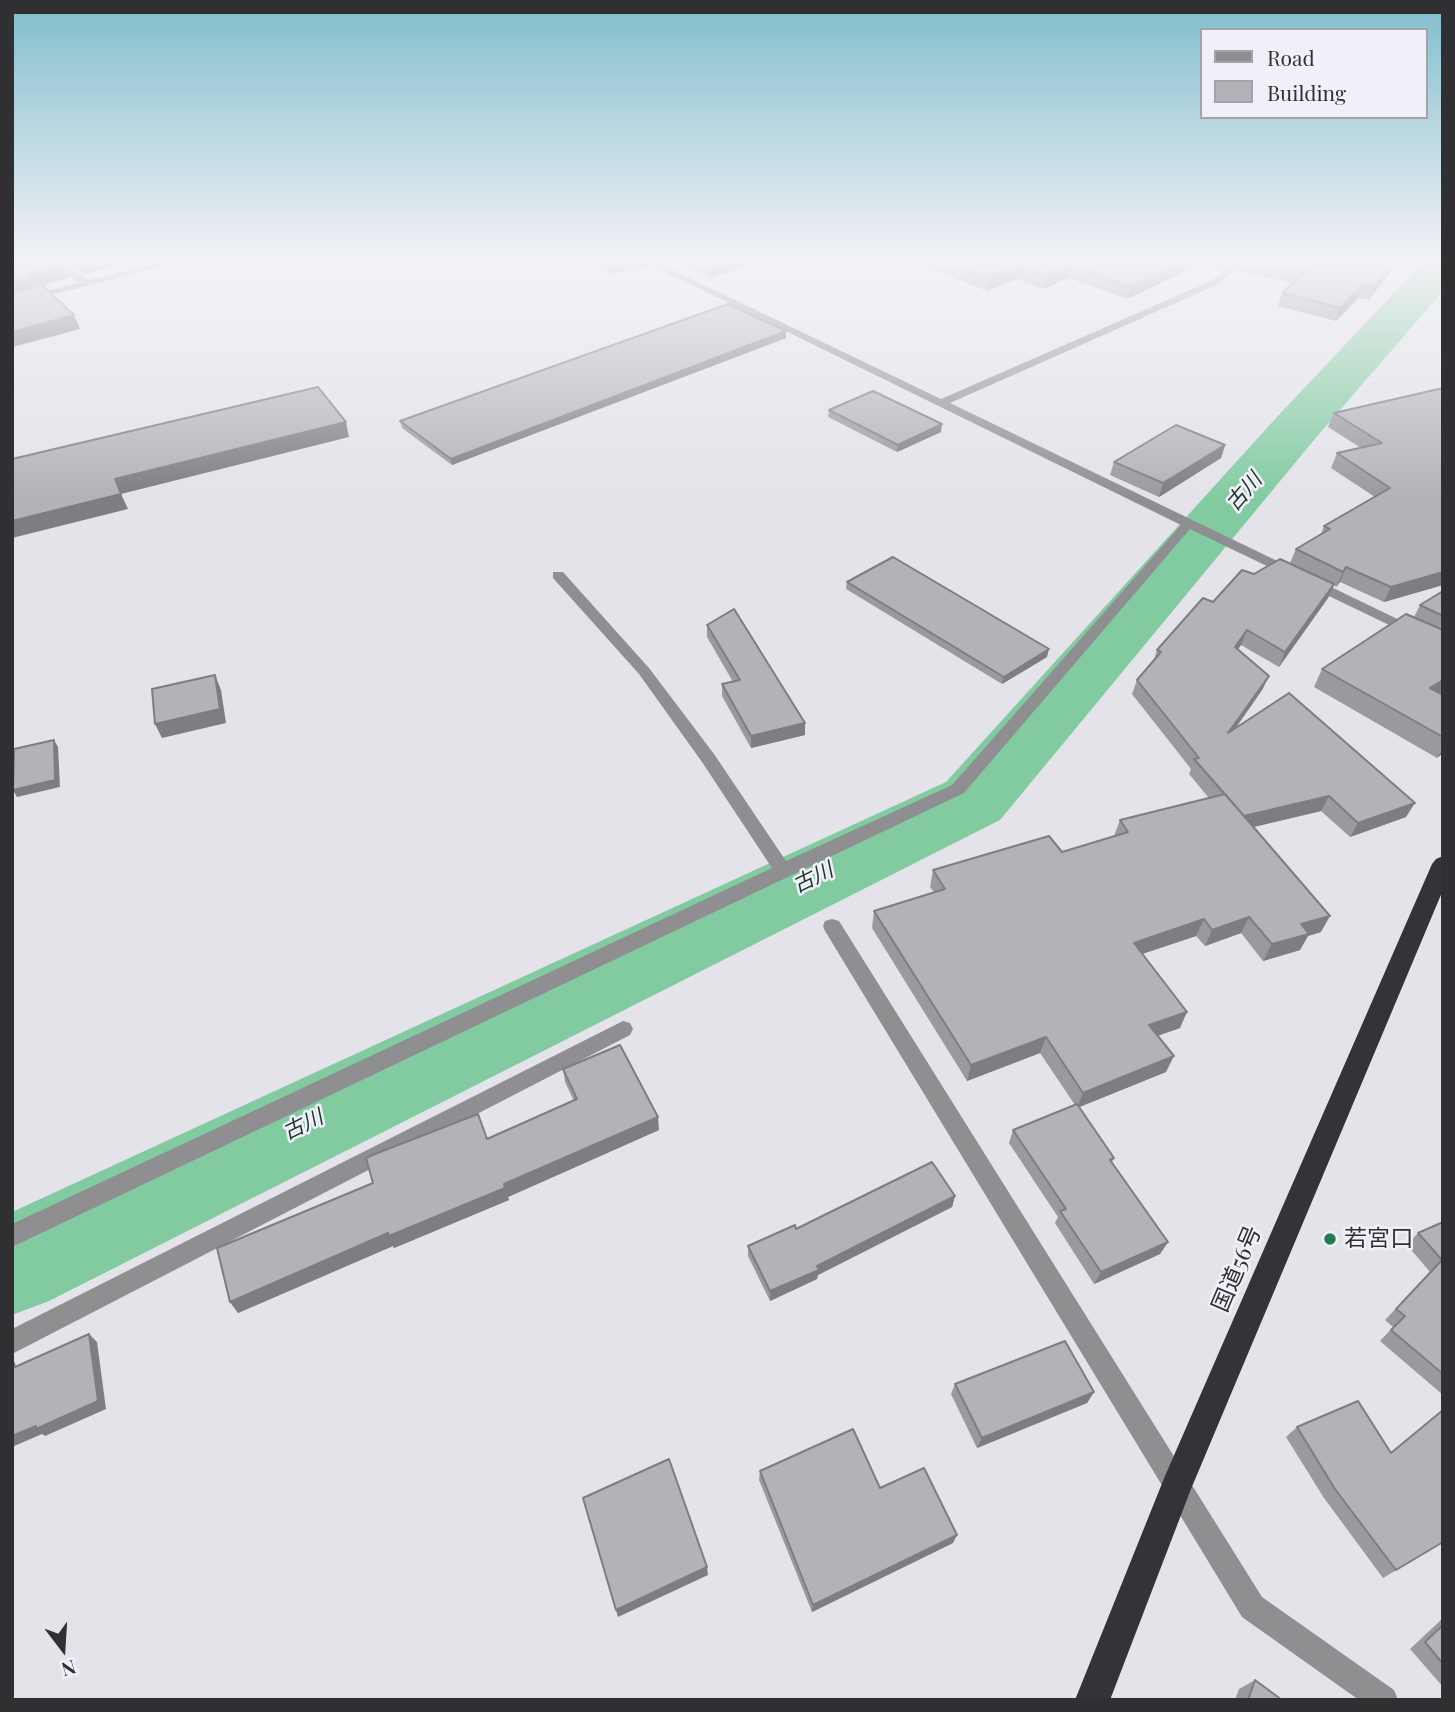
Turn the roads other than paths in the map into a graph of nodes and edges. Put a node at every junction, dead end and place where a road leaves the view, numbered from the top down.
1 (810, 339) edge
2 (1087, 339) edge
3 (941, 403) junction
4 (1193, 527) junction
5 (558, 575) dead end
6 (1443, 647) edge
7 (1443, 864) edge
8 (783, 870) junction
9 (832, 926) dead end
10 (623, 1029) dead end
11 (12, 1236) edge
12 (12, 1342) edge
13 (1176, 1488) junction
14 (1092, 1700) edge
15 (1384, 1700) edge

1 - 3 street
2 - 3 street
3 - 4 street
4 - 6 street
4 - 8 street
5 - 8 street
7 - 13 highway, 国道56号
8 - 11 street
9 - 13 street
10 - 12 street
13 - 14 highway, 国道56号
13 - 15 street

